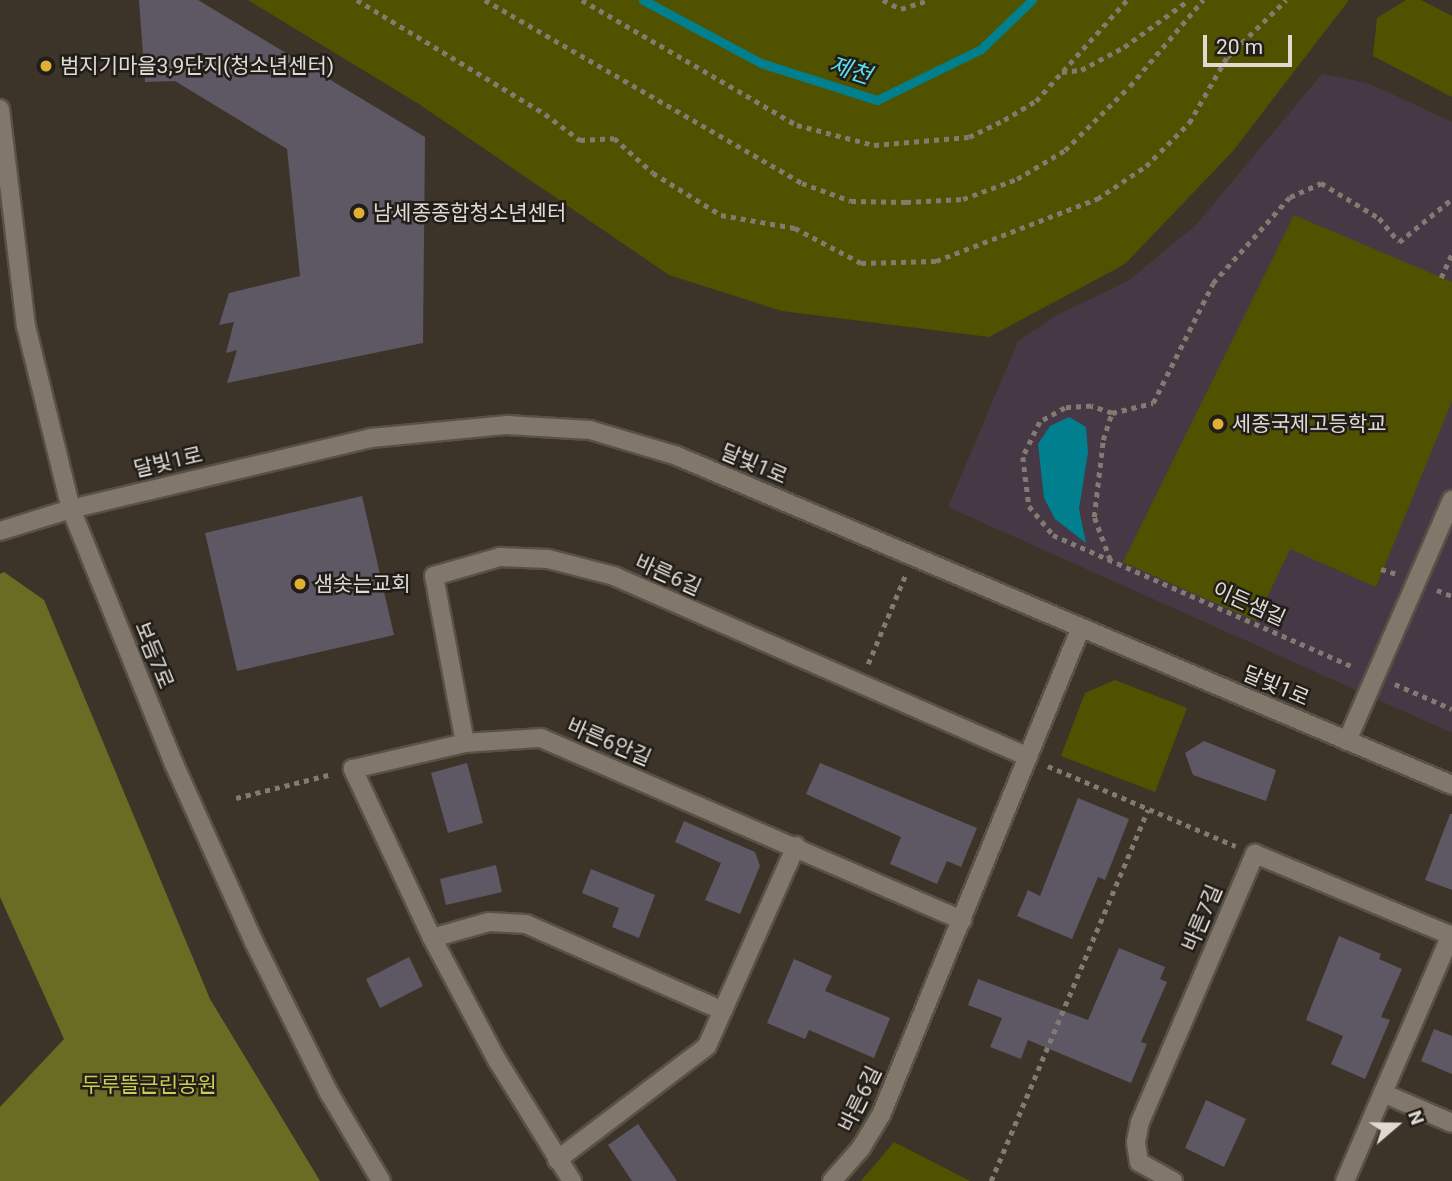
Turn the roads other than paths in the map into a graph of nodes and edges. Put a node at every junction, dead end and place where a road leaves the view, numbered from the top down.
1 (0, 109) edge
2 (1452, 500) edge
3 (71, 509) junction
4 (0, 531) edge
5 (1081, 627) junction
6 (1347, 741) junction
7 (465, 743) junction
8 (1028, 757) junction
9 (1452, 785) edge
10 (796, 846) junction
11 (962, 920) junction
12 (1451, 936) edge
13 (432, 937) junction
14 (723, 1011) junction
15 (1383, 1093) junction
16 (1452, 1123) edge
17 (557, 1160) junction
18 (381, 1181) edge
19 (572, 1181) edge
20 (832, 1181) edge
21 (1173, 1181) edge
22 (1345, 1181) edge

1 - 3 street, 보듬7로
2 - 6 street
3 - 4 street, 달빛1로
3 - 5 street, 달빛1로
3 - 18 street, 보듬7로
5 - 6 street, 달빛1로
5 - 8 street, 바른6길
6 - 9 street, 달빛1로
7 - 8 street, 바른6길
7 - 10 street, 바른6안길
7 - 13 street, 바른6안길
8 - 11 street, 바른6길
10 - 11 street, 바른6안길
10 - 14 street
11 - 20 street, 바른6길
12 - 15 street
12 - 21 street, 바른7길
13 - 14 street
13 - 17 street
14 - 17 street
15 - 16 street
15 - 22 street
17 - 19 street

